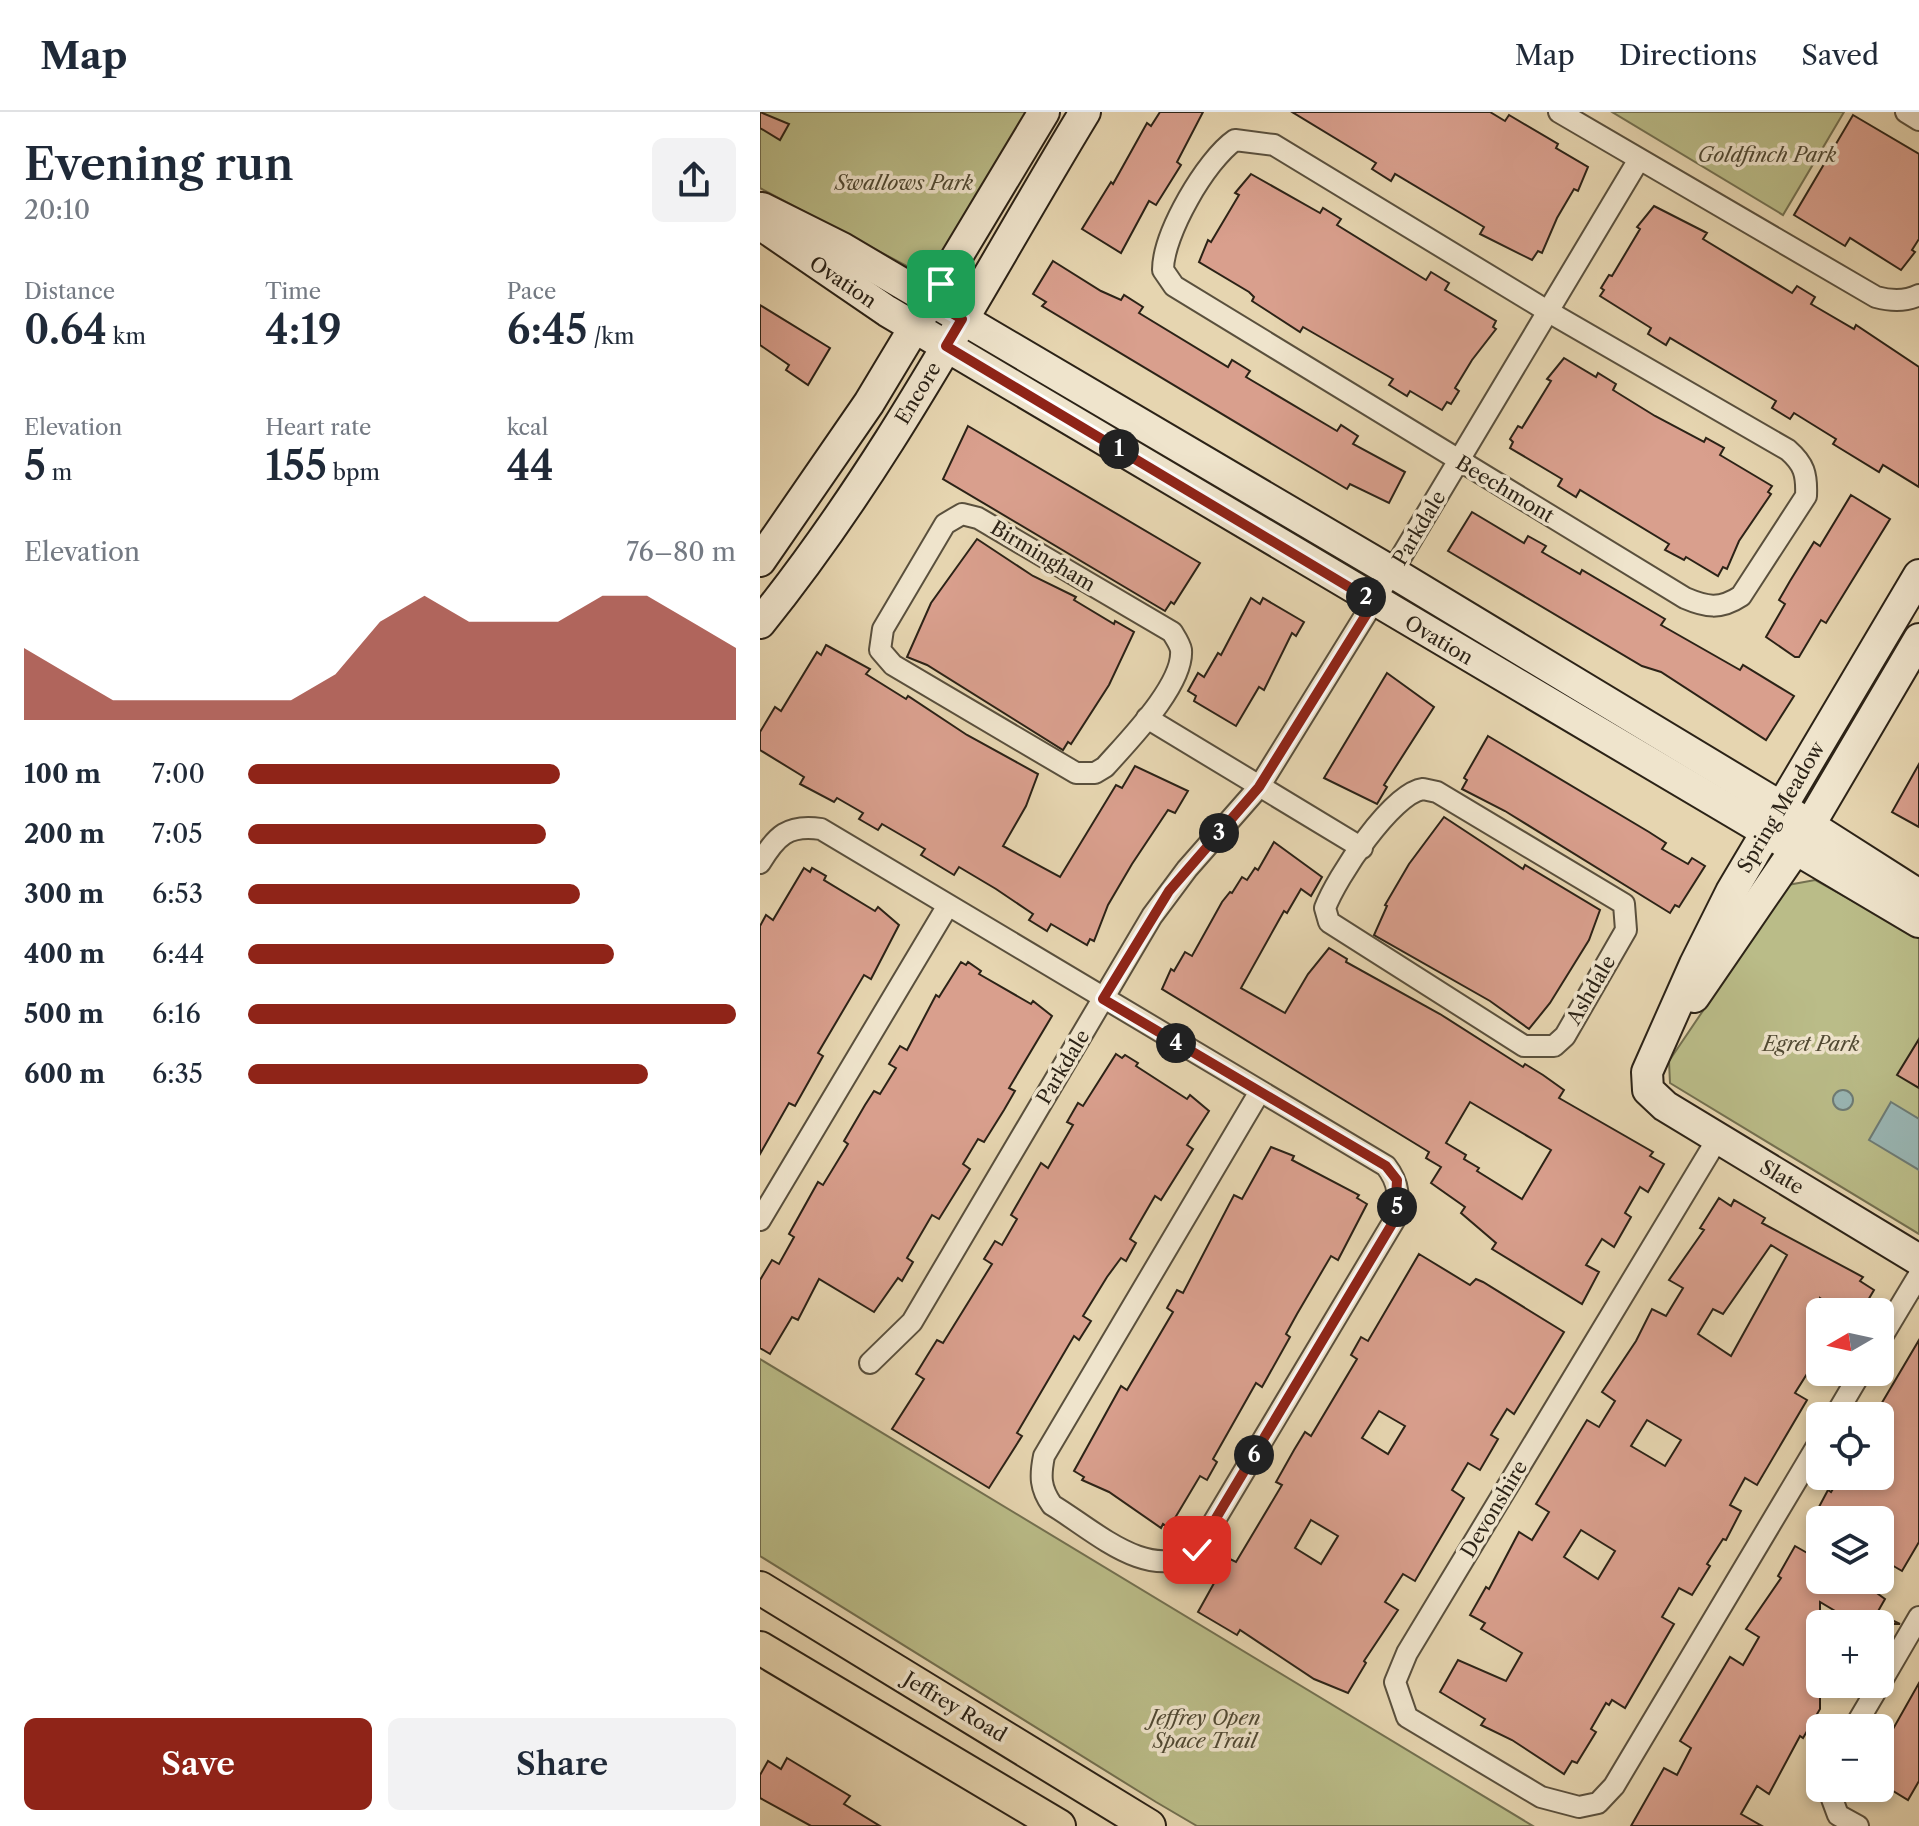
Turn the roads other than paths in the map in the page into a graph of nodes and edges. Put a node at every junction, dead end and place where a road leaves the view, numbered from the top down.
1 (1044, 112) edge
2 (1085, 112) edge
3 (1559, 112) edge
4 (1906, 112) edge
5 (1919, 120) edge
6 (1638, 161) junction
7 (760, 207) edge
8 (760, 224) edge
9 (1919, 295) edge
10 (931, 301) junction
11 (1549, 312) junction
12 (962, 319) junction
13 (914, 327) junction
14 (946, 346) junction
15 (1459, 461) junction
16 (760, 561) edge
17 (1392, 572) junction
18 (1919, 575) edge
19 (1374, 602) junction
20 (760, 623) edge
21 (1919, 639) edge
22 (1147, 718) junction
23 (1259, 787) junction
24 (1781, 807) junction
25 (1766, 833) junction
26 (1802, 838) junction
27 (1362, 848) junction
28 (760, 863) edge
29 (1919, 895) edge
30 (947, 907) junction
31 (1919, 922) edge
32 (1103, 999) junction
33 (1657, 1047) junction
34 (1648, 1090) joint
35 (1259, 1093) junction
36 (1718, 1138) junction
37 (760, 1220) edge
38 (1919, 1260) edge
39 (1919, 1275) edge
40 (1894, 1317) edge
41 (870, 1363) dead end
42 (1806, 1464) edge
43 (760, 1588) edge
44 (1916, 1630) edge
45 (760, 1648) edge
46 (1894, 1663) edge
47 (1833, 1802) edge
48 (1059, 1826) edge
49 (1149, 1826) edge
50 (1858, 1826) edge

1 - 10 street, Encore
2 - 12 street, Encore
3 - 6 street
4 - 5 street
6 - 9 street
6 - 11 street, Parkdale
7 - 10 street, Ovation
8 - 13 street, Ovation
10 - 12 street, Ovation
10 - 13 street, Encore
11 - 15 street, Parkdale
11 - 15 street, Beechmont
11 - 15 street, Beechmont
12 - 14 street, Encore
12 - 17 street, Ovation
13 - 14 street, Ovation
13 - 16 street, Encore
14 - 19 street, Ovation
14 - 20 street, Encore
15 - 17 street, Parkdale
17 - 19 street, Parkdale
17 - 24 street, Ovation
18 - 24 street, Spring Meadow
19 - 23 street, Parkdale
19 - 25 street, Ovation
21 - 26 street, Spring Meadow
22 - 22 street, Birmingham
22 - 23 street
23 - 27 street
23 - 32 street, Parkdale
24 - 25 street, Spring Meadow
24 - 26 street, Ovation
25 - 26 street, Ovation
25 - 33 street, Spring Meadow
26 - 29 street, Ovation
26 - 31 street, Ovation
26 - 33 street, Spring Meadow
27 - 27 street, Ashdale
28 - 30 street
30 - 32 street
30 - 37 street
32 - 35 street
32 - 41 street, Parkdale
33 - 34 street, Spring Meadow
34 - 36 street, Slate
35 - 35 street
36 - 38 street, Slate
36 - 42 street, Devonshire
39 - 40 street
43 - 49 main road, Jeffrey Road
44 - 46 street
45 - 48 main road
47 - 50 street

